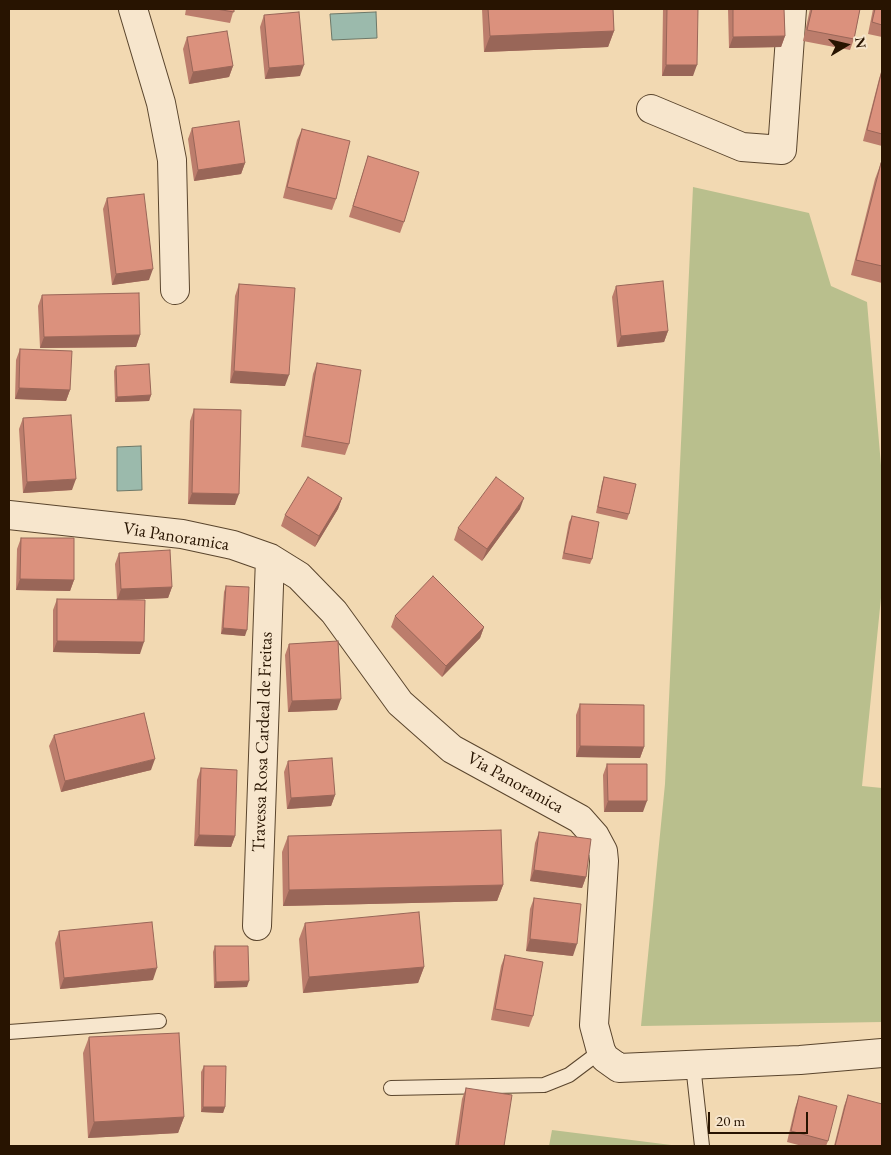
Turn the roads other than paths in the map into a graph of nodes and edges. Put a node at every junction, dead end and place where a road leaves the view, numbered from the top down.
1 (133, 9) edge
2 (792, 9) edge
3 (651, 109) dead end
4 (175, 290) dead end
5 (9, 515) edge
6 (270, 558) junction
7 (257, 926) dead end
8 (159, 1021) dead end
9 (9, 1032) edge
10 (601, 1051) junction
11 (882, 1054) edge
12 (693, 1065) junction
13 (391, 1088) dead end
14 (702, 1146) edge

1 - 4 street
2 - 3 street
5 - 6 street, Via Panoramica
6 - 7 street, Travessa Rosa Cardeal de Freitas
6 - 10 street, Via Panoramica
8 - 9 lane
10 - 12 street
10 - 13 lane
11 - 12 street
12 - 14 lane

